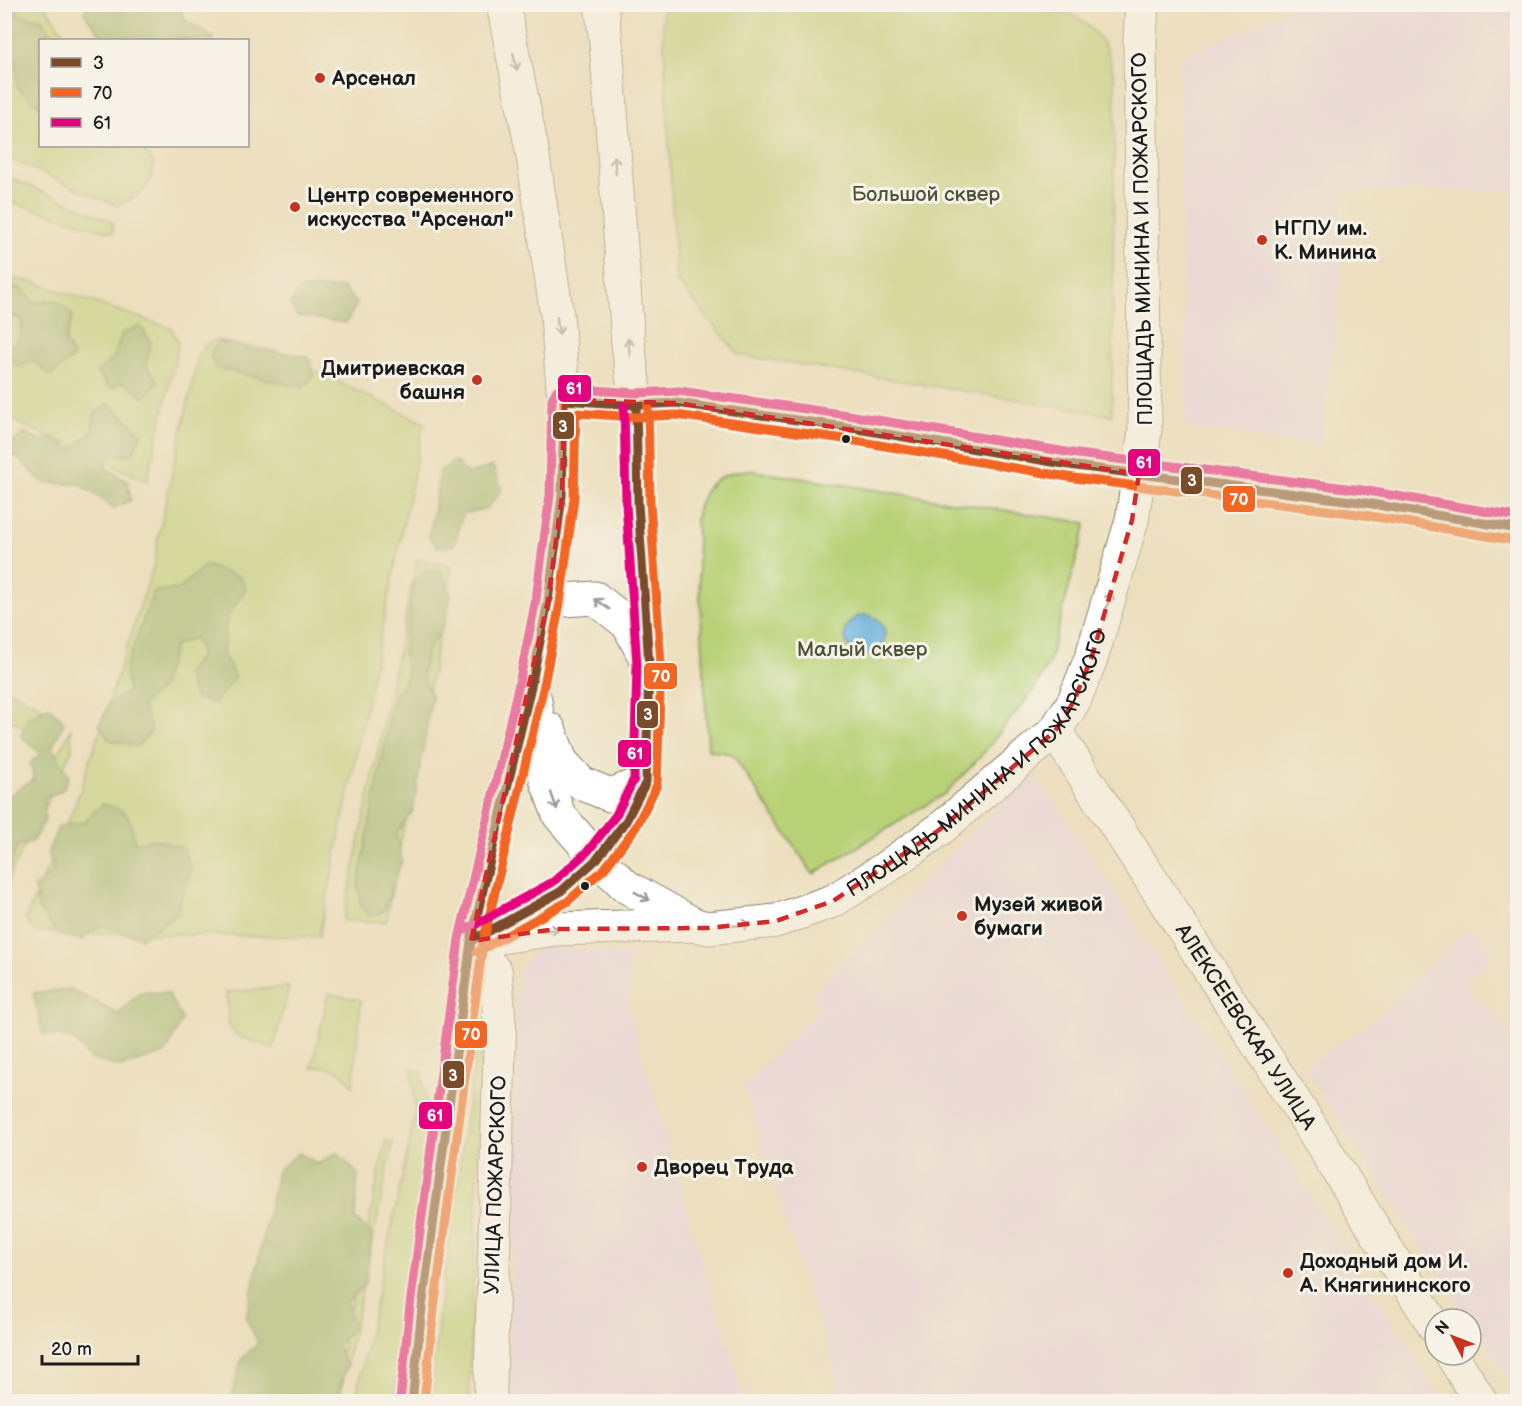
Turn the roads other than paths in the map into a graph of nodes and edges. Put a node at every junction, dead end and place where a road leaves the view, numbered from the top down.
1 (503, 4) edge
2 (601, 4) edge
3 (1142, 4) edge
4 (564, 400) junction
5 (636, 405) junction
6 (1139, 474) junction
7 (1518, 529) edge
8 (548, 601) junction
9 (649, 665) junction
10 (532, 682) junction
11 (1055, 731) junction
12 (646, 782) junction
13 (597, 859) junction
14 (695, 925) junction
15 (471, 941) junction
16 (1423, 1308) edge
17 (1460, 1367) edge
18 (412, 1401) edge
19 (490, 1401) edge
20 (1481, 1401) edge

1 -> 4 street, ПЛОЩАДЬ МИНИНА И ПОЖАРСКОГО
5 -> 2 street
3 - 6 street, ПЛОЩАДЬ МИНИНА И ПОЖАРСКОГО
4 - 5 street
4 - 8 street, ПЛОЩАДЬ МИНИНА И ПОЖАРСКОГО
5 - 6 street
5 - 9 street
6 - 7 street
11 -> 6 street, ПЛОЩАДЬ МИНИНА И ПОЖАРСКОГО
9 -> 8 street
8 - 10 street, ПЛОЩАДЬ МИНИНА И ПОЖАРСКОГО
9 - 12 street
10 - 12 street
10 -> 13 street, ПЛОЩАДЬ МИНИНА И ПОЖАРСКОГО
10 - 15 street, ПЛОЩАДЬ МИНИНА И ПОЖАРСКОГО
14 -> 11 street, ПЛОЩАДЬ МИНИНА И ПОЖАРСКОГО
11 - 16 street, АЛЕКСЕЕВСКАЯ УЛИЦА
12 - 13 street
13 -> 14 street, ПЛОЩАДЬ МИНИНА И ПОЖАРСКОГО
13 - 15 street
15 -> 14 street, ПЛОЩАДЬ МИНИНА И ПОЖАРСКОГО
15 - 18 street
15 - 19 street, УЛИЦА ПОЖАРСКОГО
17 - 20 street

